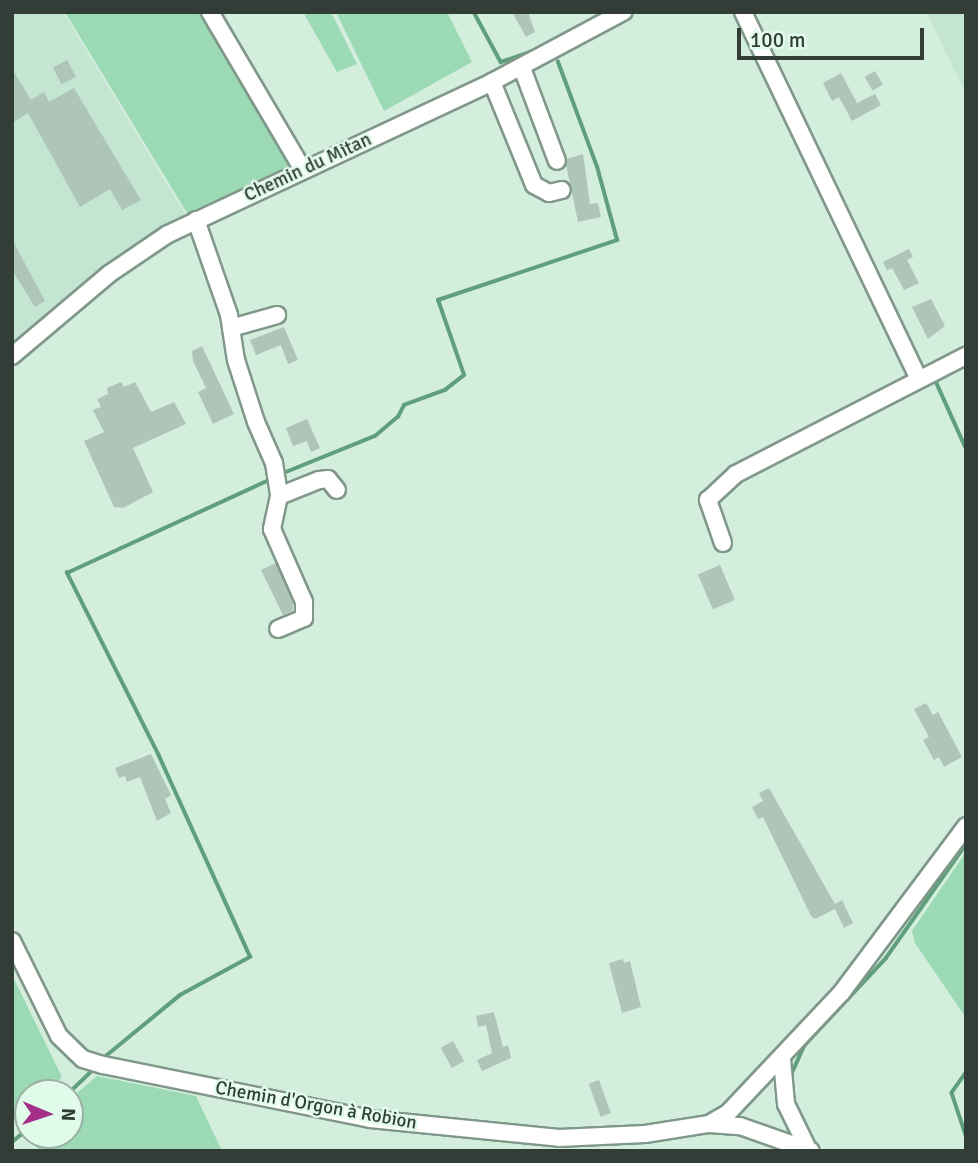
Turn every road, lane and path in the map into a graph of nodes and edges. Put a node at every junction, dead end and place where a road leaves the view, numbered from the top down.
1 (210, 12) edge
2 (623, 12) edge
3 (743, 12) edge
4 (522, 68) junction
5 (492, 82) junction
6 (558, 161) dead end
7 (303, 170) junction
8 (562, 190) dead end
9 (196, 220) junction
10 (277, 315) dead end
11 (231, 328) junction
12 (12, 356) edge
13 (966, 356) edge
14 (918, 378) junction
15 (337, 490) dead end
16 (279, 496) junction
17 (723, 543) dead end
18 (278, 629) dead end
19 (966, 826) edge
20 (12, 941) edge
21 (782, 1059) junction
22 (709, 1124) junction
23 (810, 1150) edge

1 - 7 street
2 - 4 street, Chemin du Mitan
3 - 14 street
4 - 5 street, Chemin du Mitan
4 - 6 street
5 - 7 street, Chemin du Mitan
5 - 8 street
7 - 9 street, Chemin du Mitan
9 - 11 street
9 - 12 street, Chemin du Mitan
10 - 11 street
11 - 16 street
13 - 14 street
14 - 17 street
15 - 16 street
16 - 18 street
19 - 21 street
20 - 22 street, Chemin d'Orgon à Robion
21 - 22 street
21 - 23 street
22 - 23 street, Chemin d'Orgon à Robion

